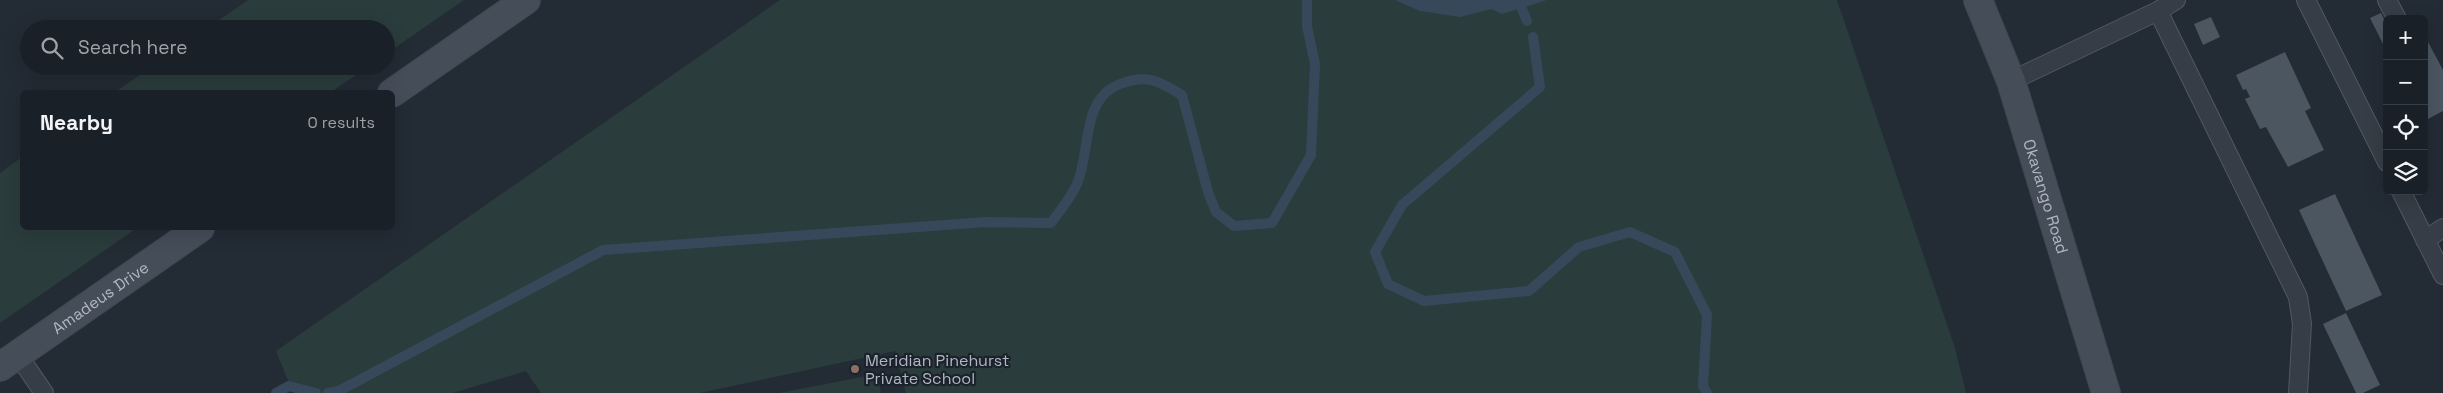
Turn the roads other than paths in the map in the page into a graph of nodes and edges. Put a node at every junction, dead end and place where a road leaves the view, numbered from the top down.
1 (526, 0) edge
2 (1978, 0) edge
3 (2176, 0) edge
4 (2306, 0) edge
5 (2387, 0) edge
6 (2158, 11) junction
7 (2395, 15) edge
8 (2011, 81) junction
9 (395, 91) edge
10 (2383, 154) edge
11 (2403, 195) edge
12 (2443, 228) edge
13 (197, 230) edge
14 (2425, 240) junction
15 (2443, 276) edge
16 (9, 361) edge
17 (44, 393) edge
18 (2106, 393) edge
19 (2298, 393) edge

1 - 9 main road
2 - 8 main road, Okavango Road
3 - 6 lane
4 - 10 lane
5 - 7 lane
6 - 8 lane
6 - 19 lane
8 - 18 main road, Okavango Road
11 - 14 lane
12 - 14 lane
13 - 16 main road, Amadeus Drive
14 - 15 lane
16 - 17 lane

